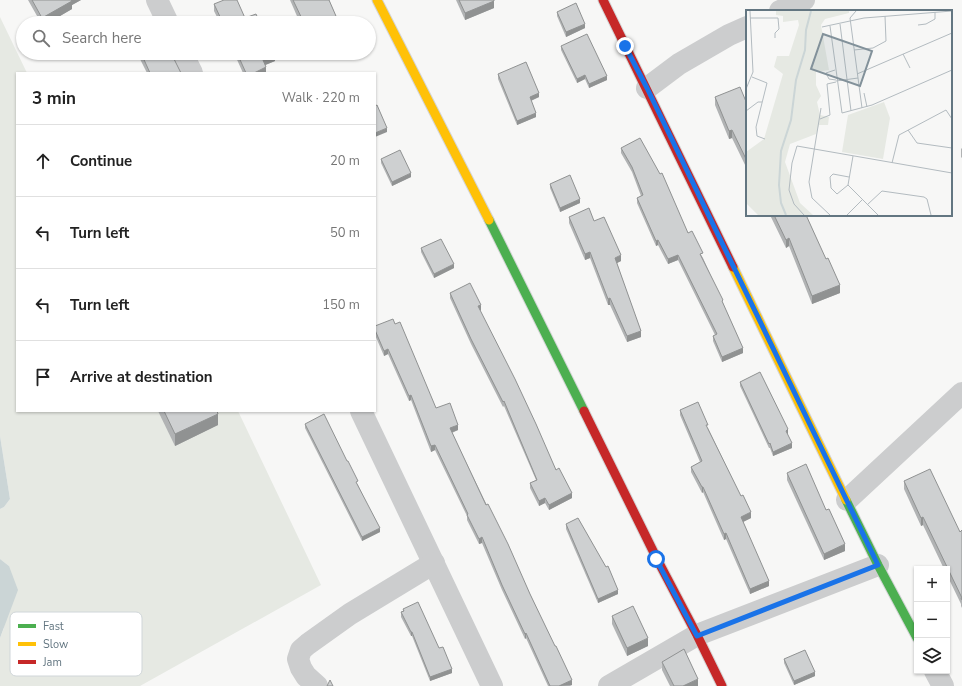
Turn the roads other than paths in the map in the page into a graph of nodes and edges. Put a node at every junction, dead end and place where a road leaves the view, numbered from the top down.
1 (157, 0) edge
2 (377, 0) edge
3 (603, 0) edge
4 (804, 0) edge
5 (782, 10) edge
6 (165, 16) edge
7 (746, 27) edge
8 (186, 60) edge
9 (192, 72) edge
10 (647, 88) junction
11 (962, 393) edge
12 (361, 412) edge
13 (847, 500) junction
14 (434, 563) junction
15 (878, 565) junction
16 (914, 632) edge
17 (697, 636) junction
18 (937, 674) edge
19 (317, 686) edge
20 (492, 686) edge
21 (609, 686) edge
22 (722, 686) edge
23 (943, 686) edge

1 - 6 street
2 - 17 street
3 - 10 street
4 - 5 street
7 - 10 street
8 - 9 street
10 - 13 street
11 - 13 street
12 - 14 street
13 - 15 street
14 - 19 street
14 - 20 street
15 - 16 street
15 - 17 street
17 - 21 street
17 - 22 street
18 - 23 street

